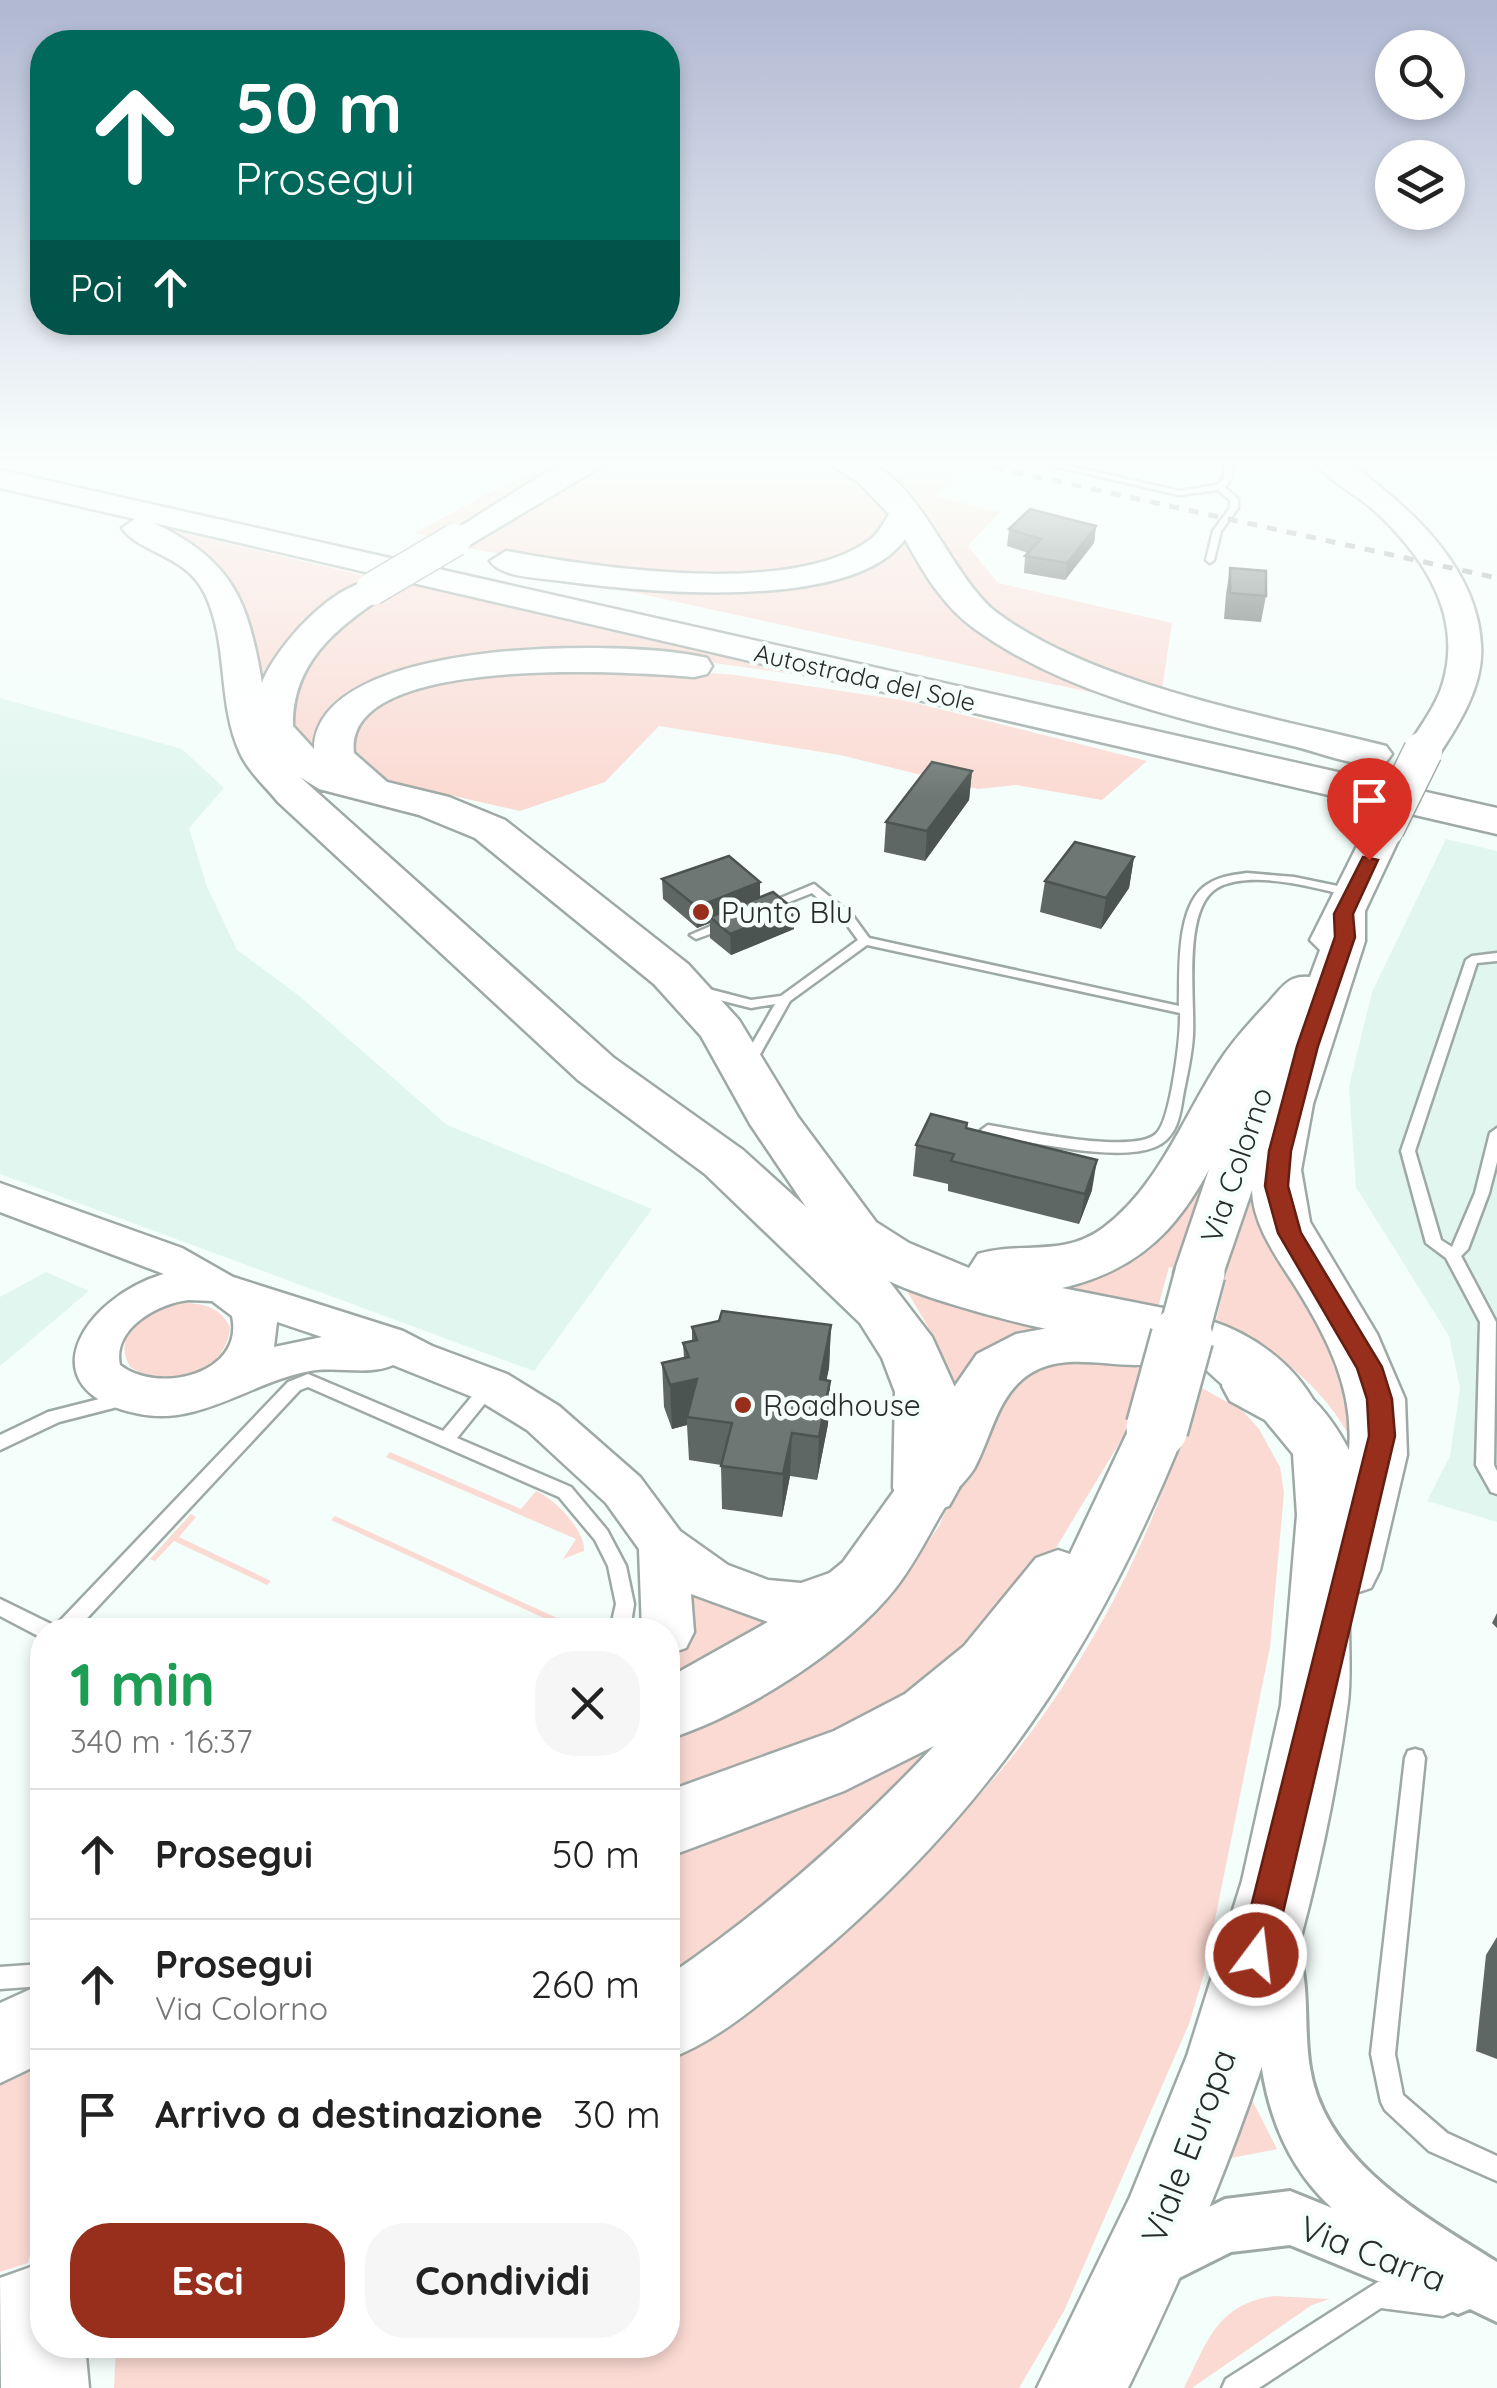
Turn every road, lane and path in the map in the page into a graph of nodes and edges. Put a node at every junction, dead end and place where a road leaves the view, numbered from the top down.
1 (211, 574) edge
2 (397, 574) edge
3 (416, 574) edge
4 (498, 574) edge
5 (594, 574) edge
6 (812, 574) edge
7 (939, 574) edge
8 (1441, 574) edge
9 (960, 699) junction
10 (275, 728) junction
11 (1459, 774) dead end
12 (278, 776) junction
13 (371, 788) junction
14 (1497, 798) edge
15 (1497, 821) edge
16 (1349, 902) junction
17 (696, 936) dead end
18 (866, 941) junction
19 (1497, 957) edge
20 (685, 987) junction
21 (1306, 990) junction
22 (785, 998) junction
23 (1186, 1010) junction
24 (745, 1069) junction
25 (988, 1130) edge
26 (1497, 1132) edge
27 (787, 1140) junction
28 (0, 1196) edge
29 (76, 1227) junction
30 (1452, 1254) junction
31 (229, 1291) junction
32 (118, 1313) junction
33 (1149, 1336) joint
34 (1208, 1352) dead end
35 (421, 1360) junction
36 (491, 1386) junction
37 (204, 1389) junction
38 (144, 1398) junction
39 (1285, 1404) joint
40 (447, 1438) junction
41 (1153, 1440) junction
42 (0, 1442) edge
43 (926, 1488) junction
44 (1497, 1488) edge
45 (663, 1545) junction
46 (862, 1583) junction
47 (0, 1607) edge
48 (75, 1618) edge
49 (623, 1618) edge
50 (667, 1618) edge
51 (30, 1623) edge
52 (1315, 1701) junction
53 (680, 1703) edge
54 (1415, 1758) dead end
55 (680, 1819) edge
56 (1289, 1834) junction
57 (30, 1976) edge
58 (0, 1978) edge
59 (680, 2012) edge
60 (30, 2028) edge
61 (0, 2044) edge
62 (1497, 2169) edge
63 (1138, 2272) junction
64 (1497, 2298) edge
65 (1497, 2310) edge
66 (1081, 2388) edge
67 (1234, 2388) edge

1 - 12 highway
2 - 10 highway, bridge
3 - 9 highway, Autostrada del Sole
4 - 14 highway, Autostrada del Sole
5 - 6 highway
7 - 11 highway
8 - 16 main road, Via Colorno, bridge
9 - 13 highway
9 - 15 highway, Autostrada del Sole
10 - 12 highway
10 - 13 highway
12 - 43 highway
13 - 20 highway
16 - 21 main road, Via Colorno
16 - 23 lane
16 - 52 main road
17 - 18 lane
18 - 22 lane
18 - 23 lane
19 - 30 lane
20 - 22 lane
20 - 24 highway
21 - 27 highway
21 - 41 main road, Via Colorno, bridge
22 - 24 lane
23 - 25 lane
24 - 27 highway
26 - 30 lane
27 - 33 highway
28 - 29 street
29 - 31 street
29 - 32 street
30 - 44 lane
31 - 32 street
31 - 35 street
31 - 37 street
32 - 38 street
33 - 43 main road
34 - 39 highway
35 - 36 street
35 - 37 street
36 - 40 lane
36 - 45 street
37 - 38 street
38 - 42 lane
39 - 52 main road, Viale Europa
40 - 48 lane
40 - 49 lane
41 - 55 main road
41 - 59 main road
43 - 46 main road
45 - 46 street
45 - 50 street
46 - 53 main road
47 - 51 lane
52 - 56 main road, Viale Europa
54 - 62 lane
56 - 63 main road, Viale Europa
56 - 64 street, Via Carra
57 - 58 lane
60 - 61 main road
63 - 64 street, Via Carra
63 - 66 main road, Viale Europa
65 - 67 lane

